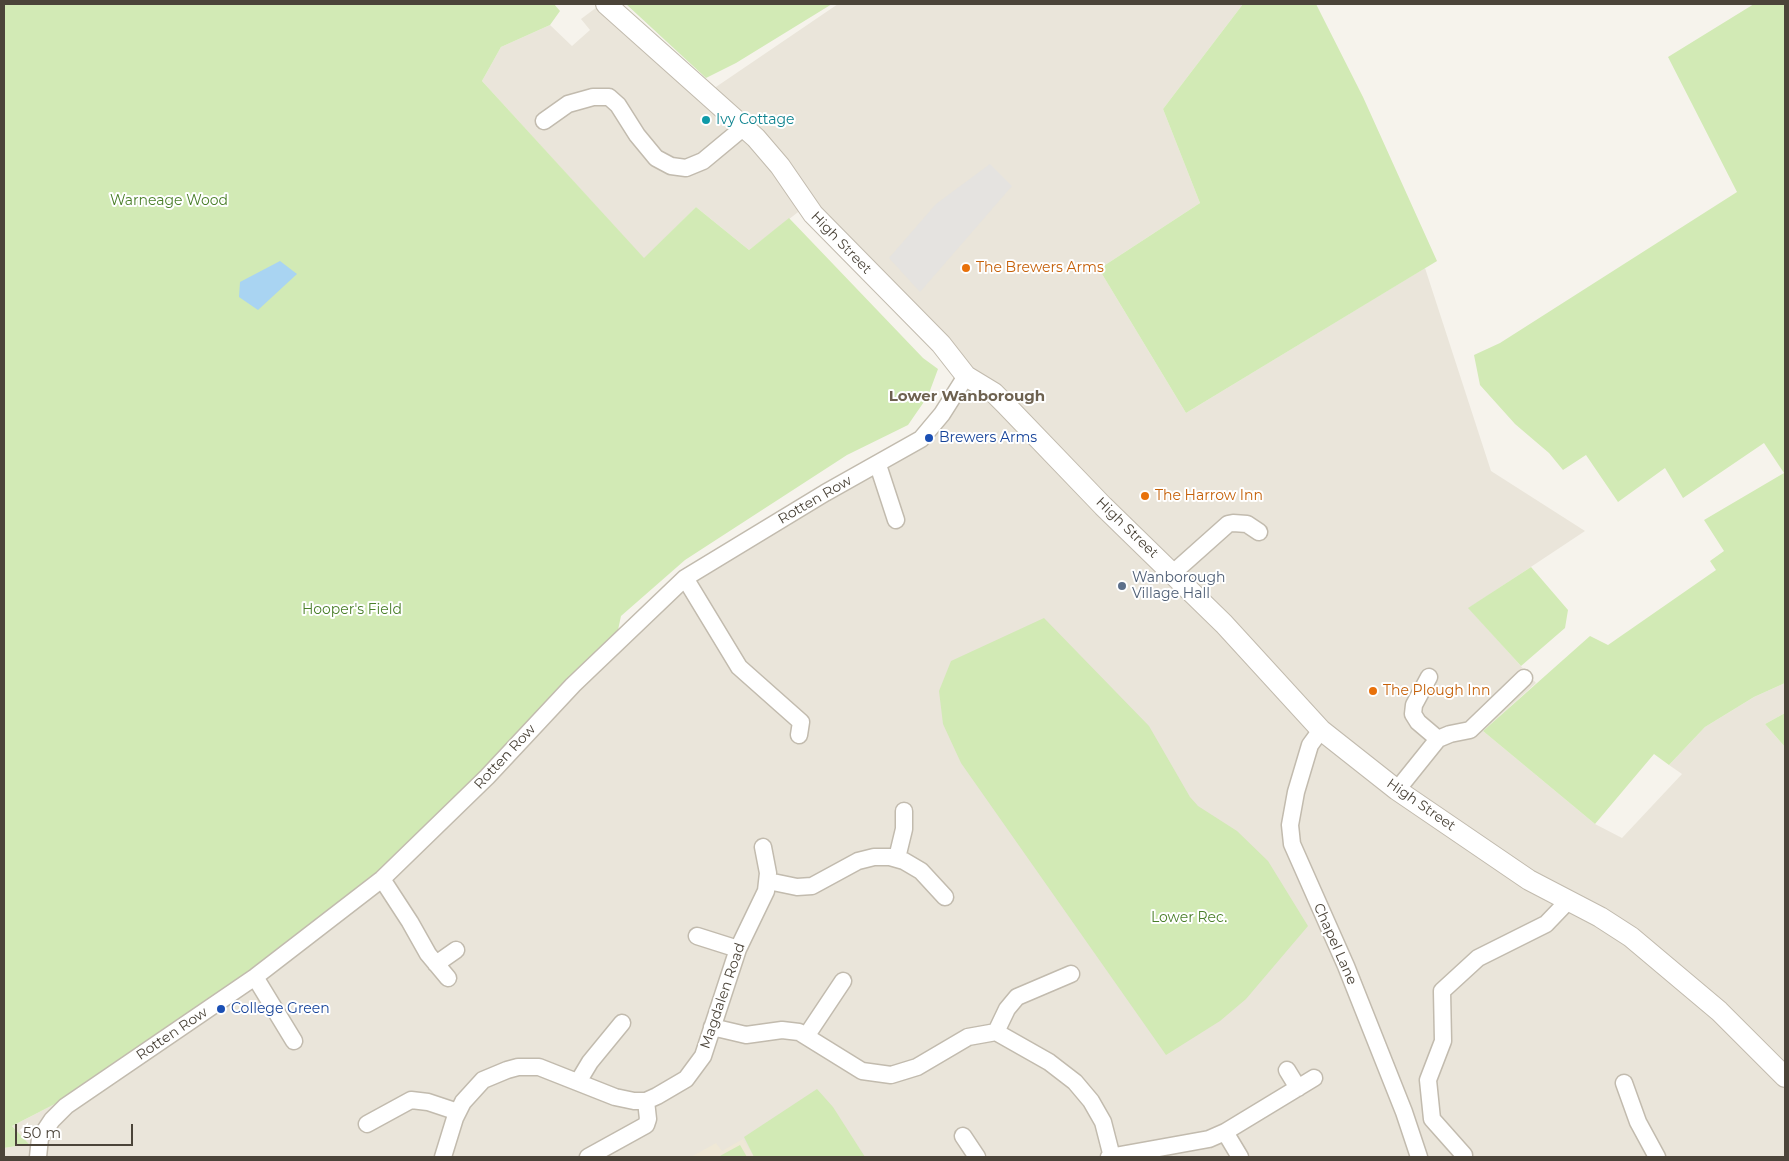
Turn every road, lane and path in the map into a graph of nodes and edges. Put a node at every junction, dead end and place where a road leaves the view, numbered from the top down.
1 (606, 4) edge
2 (544, 121) dead end
3 (744, 127) junction
4 (966, 376) junction
5 (878, 465) junction
6 (896, 520) dead end
7 (1259, 532) dead end
8 (1173, 574) junction
9 (685, 578) junction
10 (1429, 677) dead end
11 (1524, 678) dead end
12 (1321, 730) junction
13 (798, 735) dead end
14 (1438, 739) junction
15 (1397, 790) junction
16 (904, 811) dead end
17 (763, 847) dead end
18 (897, 858) junction
19 (382, 879) junction
20 (768, 881) junction
21 (945, 897) dead end
22 (1569, 900) junction
23 (697, 936) dead end
24 (738, 949) junction
25 (456, 950) dead end
26 (436, 964) junction
27 (1071, 974) dead end
28 (255, 977) junction
29 (448, 978) dead end
30 (843, 981) dead end
31 (622, 1023) dead end
32 (712, 1027) junction
33 (996, 1032) junction
34 (807, 1035) junction
35 (294, 1041) dead end
36 (1287, 1070) dead end
37 (1785, 1077) edge
38 (1314, 1078) dead end
39 (578, 1082) junction
40 (1624, 1083) dead end
41 (1298, 1088) junction
42 (646, 1101) junction
43 (458, 1112) junction
44 (367, 1124) dead end
45 (1225, 1132) junction
46 (963, 1136) dead end
47 (1464, 1155) dead end
48 (972, 1156) edge
49 (38, 1157) edge
50 (443, 1157) edge
51 (588, 1157) edge
52 (1110, 1157) edge
53 (1240, 1157) edge
54 (1419, 1157) edge
55 (1657, 1157) edge

1 - 3 street, High Street
2 - 3 street
3 - 4 street, High Street
4 - 5 street, Rotten Row
4 - 8 street, High Street
5 - 6 street
5 - 9 street, Rotten Row
7 - 8 street
8 - 12 street, High Street
9 - 13 street
9 - 19 street, Rotten Row
10 - 14 street
11 - 14 street
12 - 15 street, High Street
12 - 54 street, Chapel Lane
14 - 15 street
15 - 22 street, High Street
16 - 18 street
17 - 20 street, Magdalen Road
18 - 20 street
18 - 21 street
19 - 26 street
19 - 28 street, Rotten Row
20 - 24 street, Magdalen Road
22 - 37 street, High Street
22 - 47 street
23 - 24 street
24 - 32 street, Magdalen Road
25 - 26 street
26 - 29 street
27 - 33 street
28 - 35 street
28 - 49 street, Rotten Row
30 - 34 street
31 - 39 street
32 - 34 street
32 - 42 street, Magdalen Road
33 - 34 street
33 - 52 street
36 - 41 street
38 - 41 street
39 - 42 street
39 - 43 street
40 - 55 street
41 - 45 street
42 - 51 street
43 - 44 street
43 - 50 street
45 - 52 street
45 - 53 street
46 - 48 street

